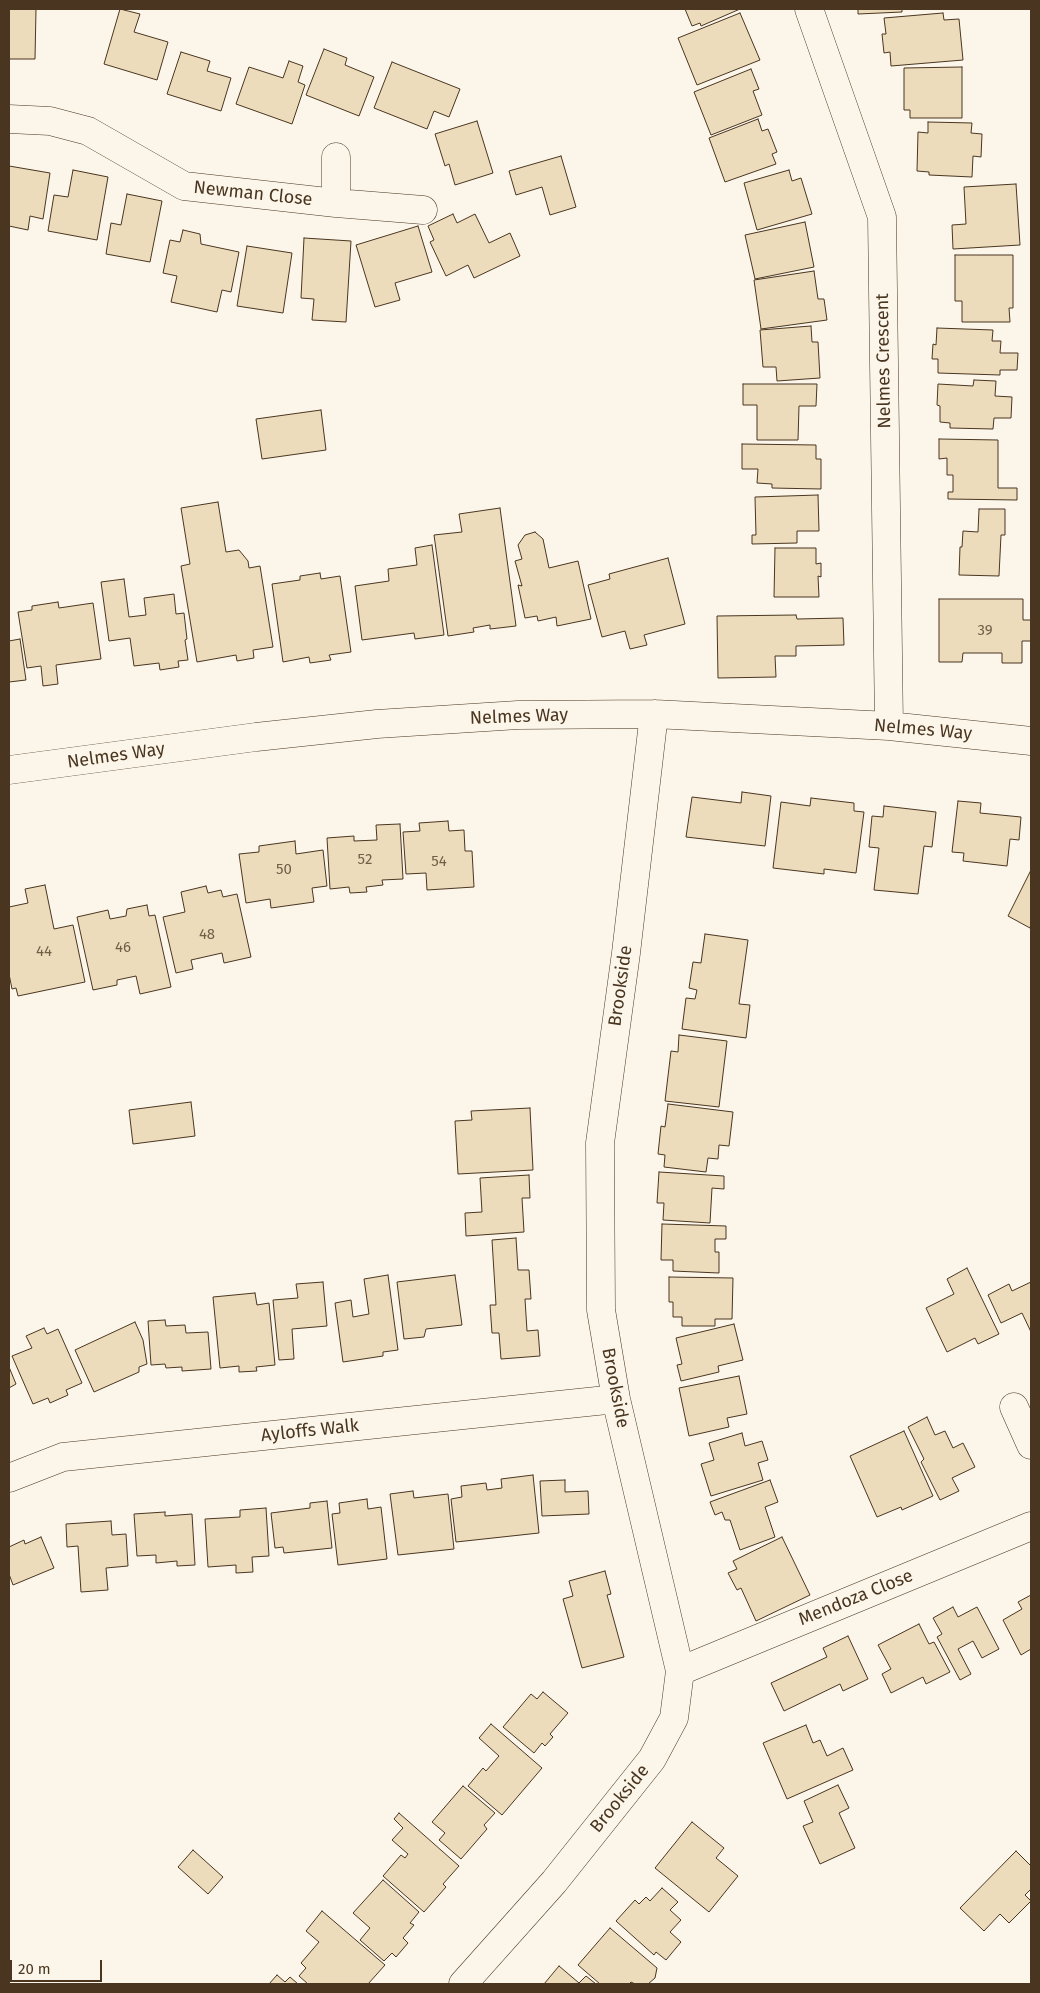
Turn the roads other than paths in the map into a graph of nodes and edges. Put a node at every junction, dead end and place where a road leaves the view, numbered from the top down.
1 (808, 9) edge
2 (9, 119) edge
3 (336, 156) dead end
4 (336, 204) junction
5 (423, 210) dead end
6 (654, 714) junction
7 (889, 726) junction
8 (1031, 741) edge
9 (9, 770) edge
10 (616, 1399) junction
11 (1014, 1408) dead end
12 (1031, 1445) edge
13 (9, 1478) edge
14 (1031, 1526) edge
15 (680, 1670) junction
16 (462, 1984) edge

1 - 7 street, Nelmes Crescent
2 - 4 street, Newman Close
3 - 4 street
4 - 5 street, Newman Close
6 - 7 street, Nelmes Way
6 - 9 street, Nelmes Way
6 - 10 street, Brookside
7 - 8 street, Nelmes Way
10 - 13 street, Ayloffs Walk
10 - 15 street, Brookside
11 - 12 street
14 - 15 street, Mendoza Close
15 - 16 street, Brookside

